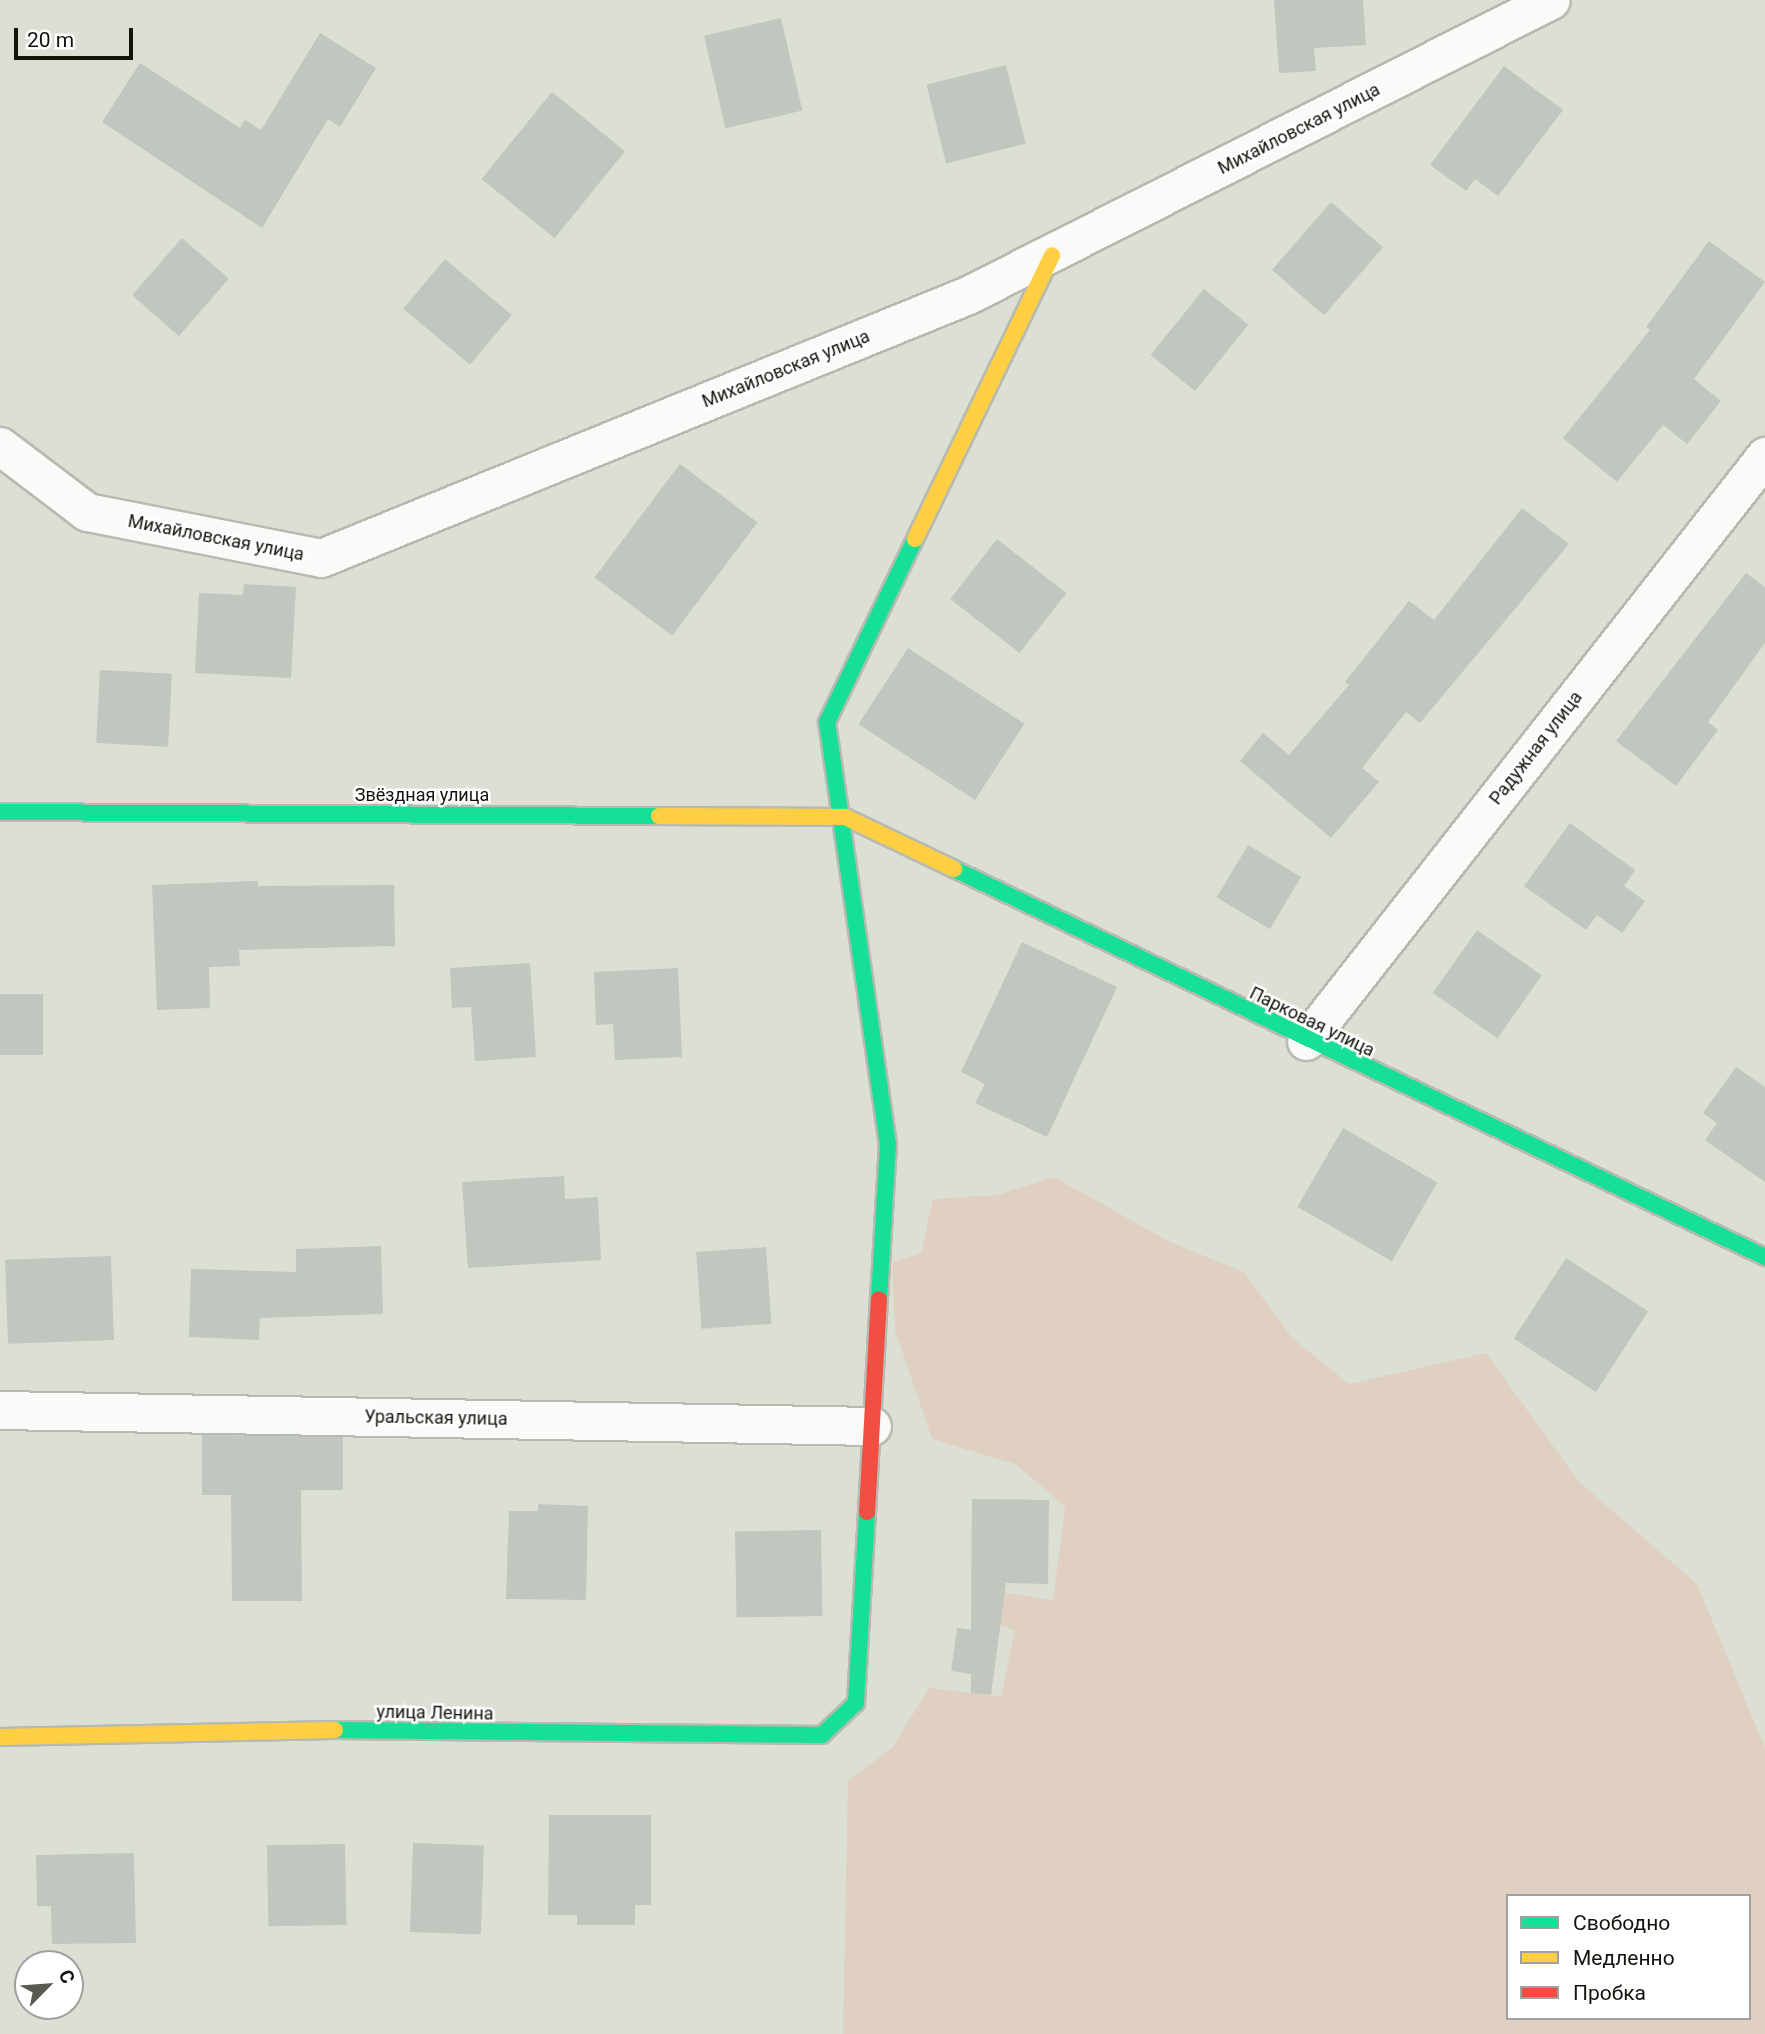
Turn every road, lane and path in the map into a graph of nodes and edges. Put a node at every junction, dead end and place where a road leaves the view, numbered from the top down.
1 (1551, 0) edge
2 (1052, 255) junction
3 (0, 446) edge
4 (1765, 456) edge
5 (0, 811) edge
6 (845, 817) junction
7 (1306, 1041) junction
8 (1765, 1257) edge
9 (0, 1410) edge
10 (872, 1426) junction
11 (0, 1737) edge

1 - 2 street, Михайловская улица
2 - 3 street, Михайловская улица
2 - 6 street
4 - 7 street, Радужная улица
5 - 6 street, Звёздная улица
6 - 7 street, Парковая улица
6 - 10 street
7 - 8 street, Парковая улица
9 - 10 street, Уральская улица
10 - 11 street, улица Ленина

